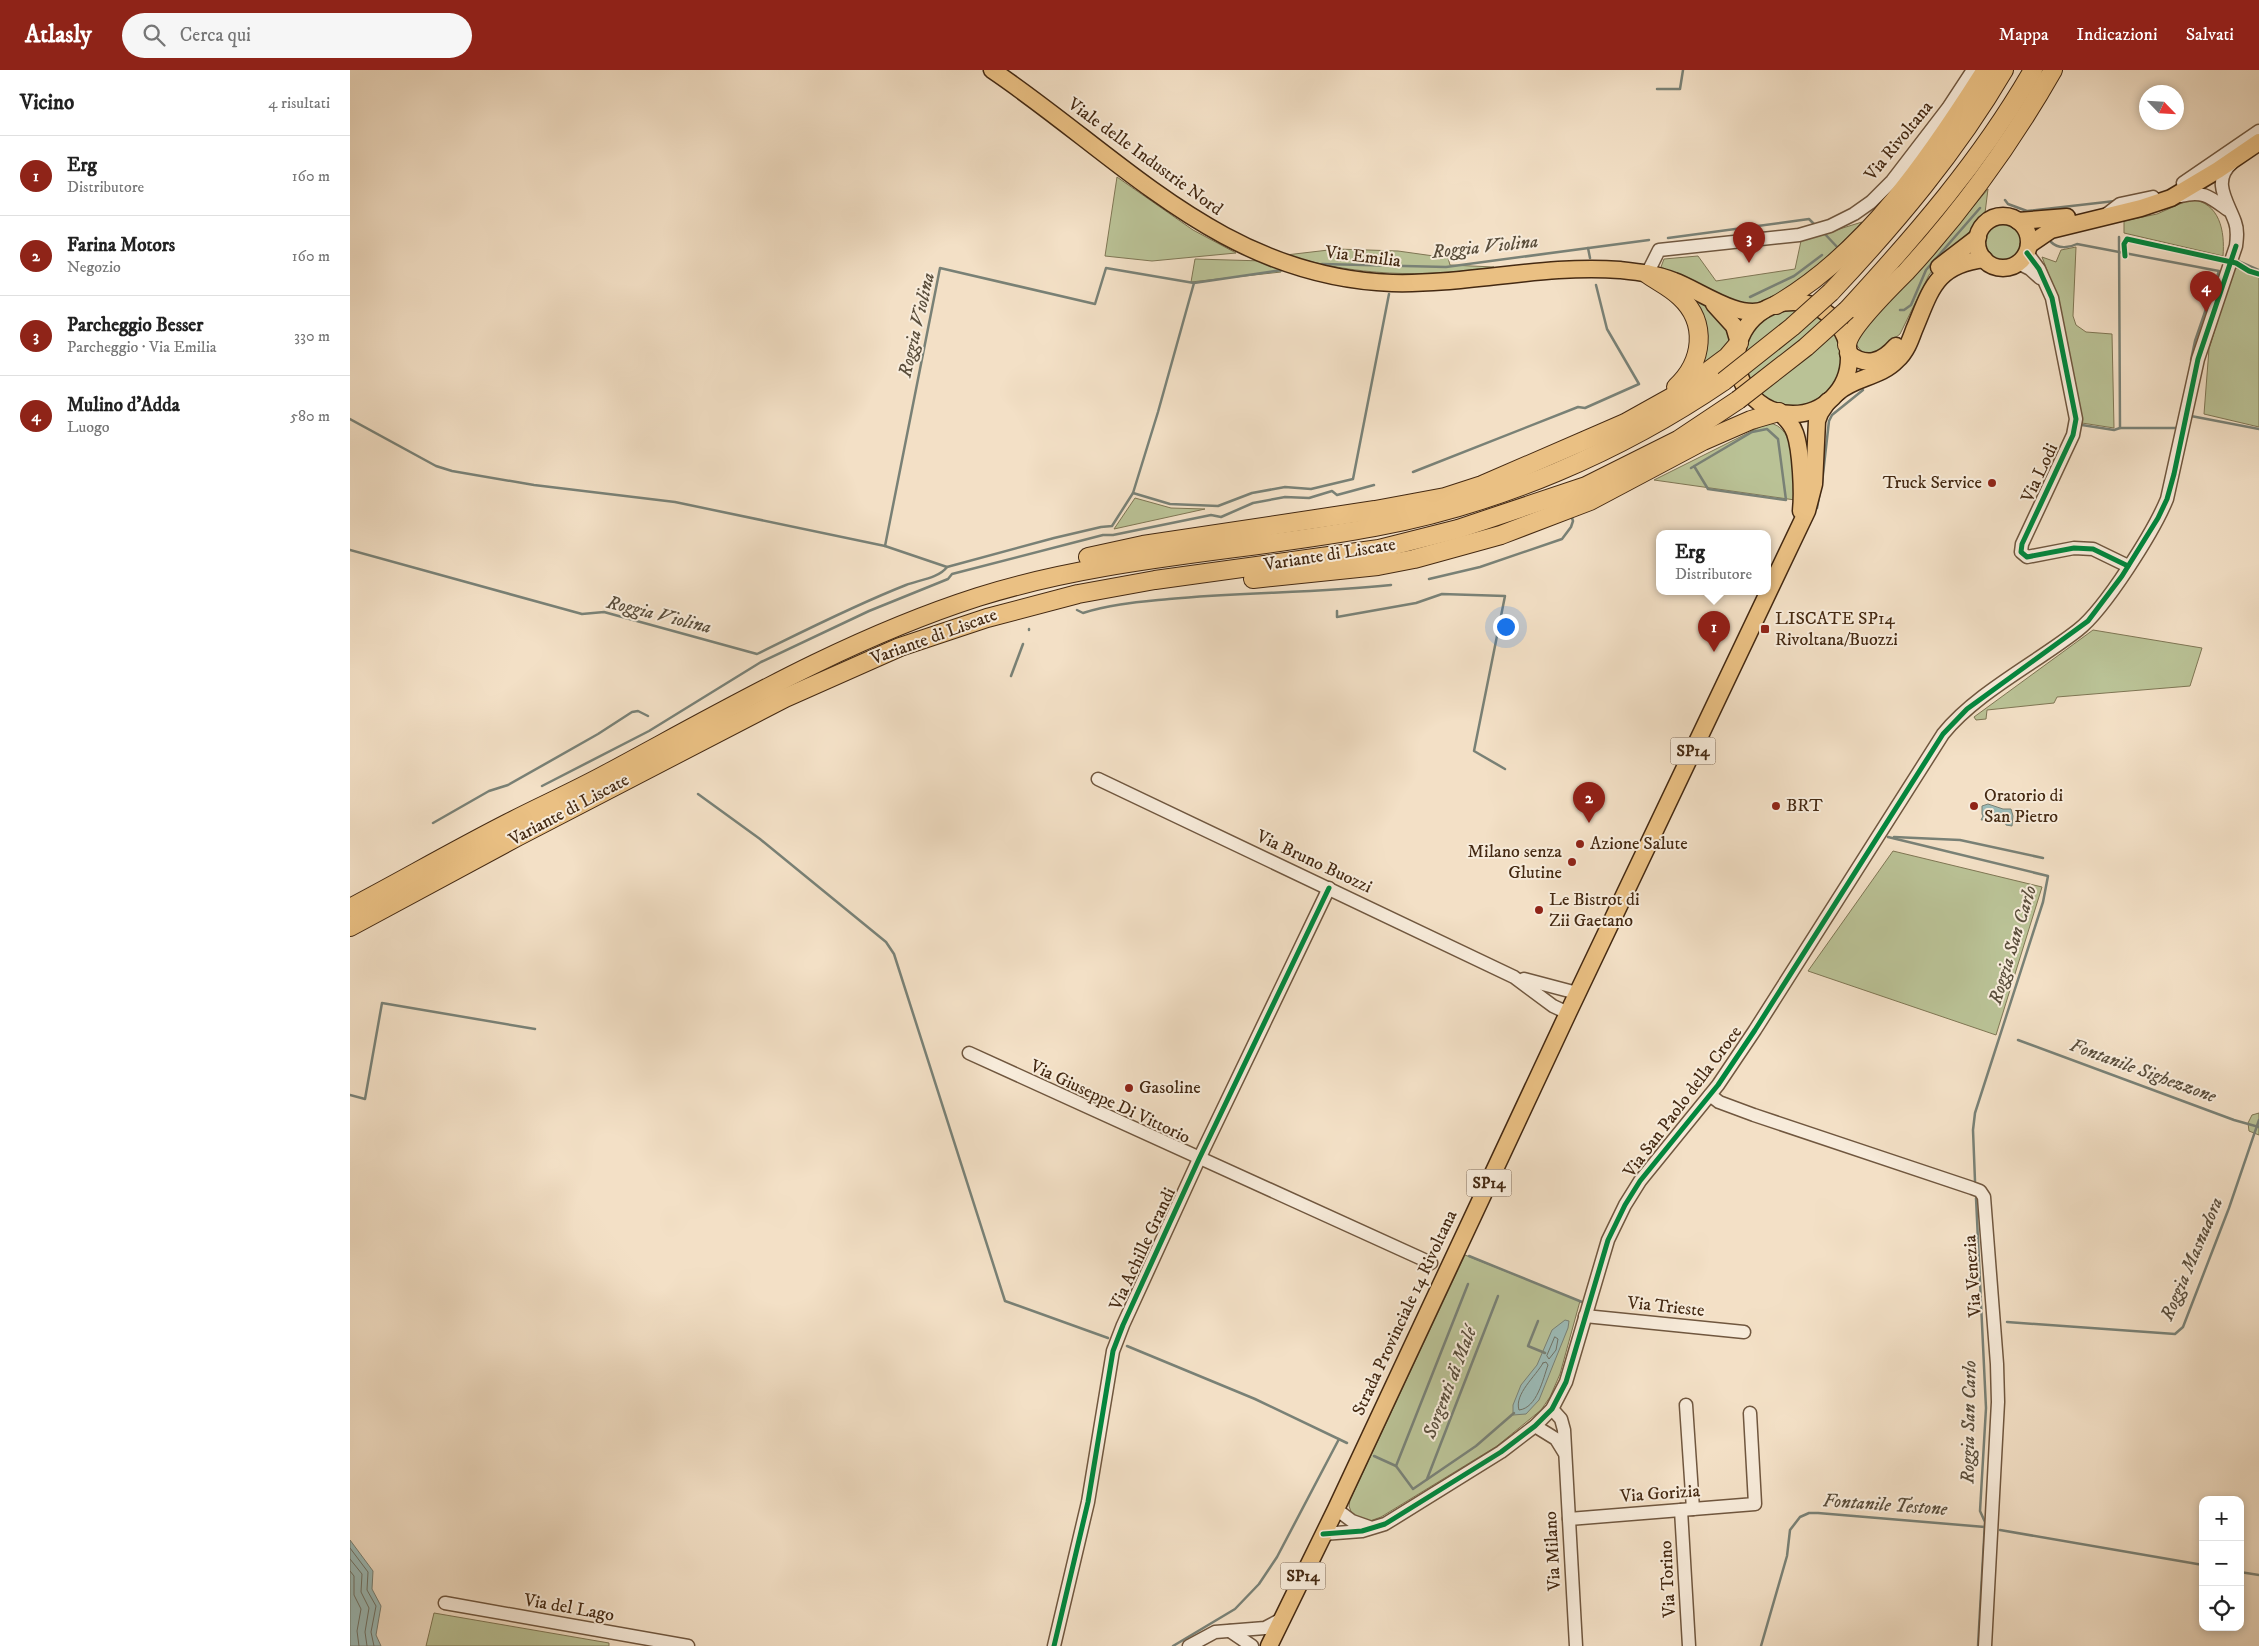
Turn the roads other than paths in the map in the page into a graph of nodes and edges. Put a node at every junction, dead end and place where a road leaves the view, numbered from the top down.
1 (992, 70) edge
2 (1973, 70) edge
3 (1986, 70) edge
4 (2004, 70) edge
5 (2033, 70) edge
6 (2053, 70) edge
7 (2259, 131) edge
8 (2259, 142) edge
9 (2245, 152) junction
10 (2171, 198) junction
11 (2228, 210) junction
12 (2102, 216) junction
13 (2018, 221) junction
14 (1978, 236) junction
15 (2024, 254) junction
16 (1984, 259) junction
17 (1283, 262) joint
18 (1647, 274) junction
19 (1701, 294) junction
20 (1927, 299) junction
21 (1770, 307) junction
22 (1917, 324) junction
23 (1739, 343) junction
24 (1848, 349) junction
25 (1830, 399) junction
26 (1778, 412) junction
27 (1609, 431) junction
28 (1796, 535) junction
29 (2128, 566) junction
30 (1771, 588) edge
31 (1767, 595) edge
32 (893, 650) junction
33 (676, 735) junction
34 (1098, 779) dead end
35 (1329, 888) junction
36 (350, 908) edge
37 (350, 927) edge
38 (1514, 977) junction
39 (1578, 993) junction
40 (1568, 1013) junction
41 (969, 1053) dead end
42 (1710, 1095) junction
43 (1200, 1159) junction
44 (1431, 1263) dead end
45 (1585, 1316) junction
46 (1744, 1332) dead end
47 (1686, 1405) dead end
48 (1552, 1409) junction
49 (1750, 1413) dead end
50 (1535, 1426) junction
51 (1565, 1454) junction
52 (1336, 1509) junction
53 (1687, 1509) junction
54 (1569, 1519) junction
55 (1374, 1528) junction
56 (1323, 1534) junction
57 (445, 1603) dead end
58 (1282, 1619) junction
59 (1227, 1631) junction
60 (688, 1646) edge
61 (1054, 1646) edge
62 (1188, 1646) edge
63 (1252, 1646) edge
64 (1269, 1646) edge
65 (1576, 1646) edge
66 (1689, 1646) edge
67 (1985, 1646) edge

1 - 17 main road, Viale delle Industrie Nord
2 - 18 street, Via Rivoltana
3 - 21 highway
4 - 33 highway, Variante di Liscate, bridge
5 - 32 highway, Variante di Liscate, bridge
6 - 24 highway
7 - 12 street
8 - 9 main road
9 - 10 main road
9 - 11 street
10 - 11 street
10 - 12 main road
11 - 29 street, Via San Paolo della Croce
12 - 13 main road
12 - 15 main road
13 - 14 main road
13 - 15 main road
14 - 16 main road
14 - 20 main road
15 - 16 main road
15 - 29 street, Via Lodi
16 - 20 main road
17 - 18 main road, Via Emilia
18 - 19 main road, Via Emilia
18 - 27 highway
19 - 21 main road, Via Emilia
19 - 23 main road, Via Emilia
20 - 22 main road
21 - 23 main road
21 - 24 main road
22 - 24 main road
22 - 25 main road
23 - 26 main road
23 - 27 highway
24 - 25 main road
25 - 26 main road
25 - 28 main road, Strada Provinciale 14 Rivoltana / SP14
26 - 28 main road, Strada Provinciale 14 Rivoltana / SP14
26 - 32 highway
27 - 33 highway
28 - 30 main road, Strada Provinciale 14 Rivoltana / SP14
29 - 42 street, Via San Paolo della Croce
31 - 39 main road, Strada Provinciale 14 Rivoltana / SP14
32 - 37 highway, Variante di Liscate
33 - 36 highway, Variante di Liscate
34 - 35 street, Via Bruno Buozzi
35 - 38 street, Via Bruno Buozzi
35 - 43 street, Via Achille Grandi
38 - 39 street, Via Bruno Buozzi
38 - 40 street, Via Bruno Buozzi
39 - 40 main road, Strada Provinciale 14 Rivoltana / SP14
40 - 52 main road, Strada Provinciale 14 Rivoltana / SP14
41 - 43 street, Via Giuseppe Di Vittorio
42 - 45 street, Via San Paolo della Croce
42 - 67 street, Via Venezia
43 - 44 street, Via Giuseppe Di Vittorio
43 - 61 street, Via Achille Grandi
45 - 46 street, Via Trieste
45 - 48 street, Via San Paolo della Croce
47 - 53 street, Via Torino
48 - 50 street, Via San Paolo della Croce
48 - 51 street, Via Milano
49 - 53 street, Via Gorizia
50 - 51 street
50 - 55 street, Via San Paolo della Croce
51 - 54 street, Via Milano
52 - 55 street
52 - 56 main road, Strada Provinciale 14 Rivoltana / SP14
53 - 54 street, Via Gorizia
53 - 66 street, Via Torino
54 - 65 street, Via Milano
55 - 56 street, Via San Paolo della Croce
56 - 58 main road, Strada Provinciale 14 Rivoltana / SP14
57 - 60 street, Via del Lago
58 - 59 street
58 - 64 main road, Strada Provinciale 14 Rivoltana / SP14
59 - 62 street
59 - 63 street

